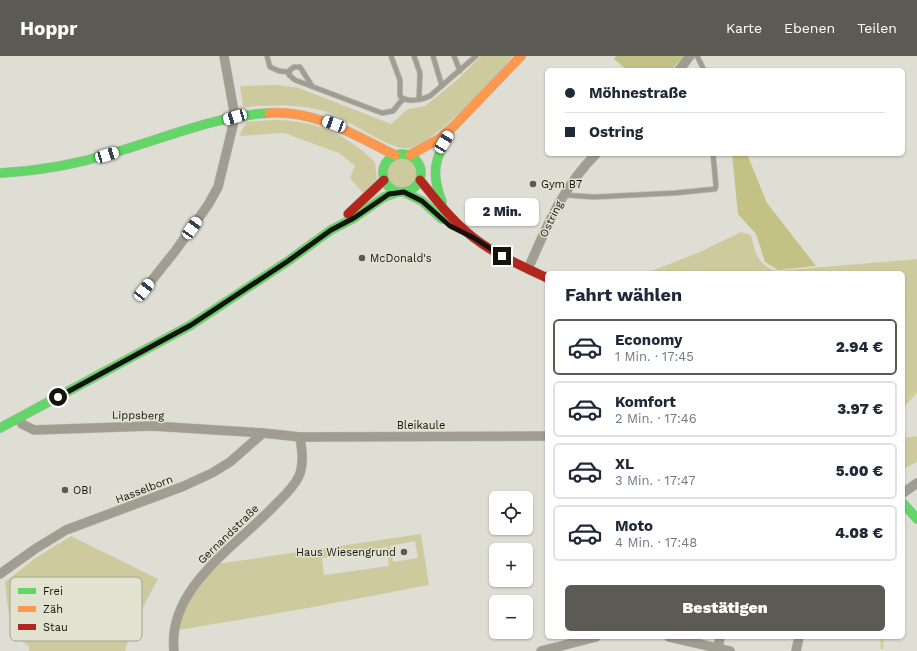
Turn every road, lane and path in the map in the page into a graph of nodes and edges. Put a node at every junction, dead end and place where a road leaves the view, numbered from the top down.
1 (224, 56) edge
2 (267, 56) edge
3 (391, 56) edge
4 (414, 56) edge
5 (433, 56) edge
6 (454, 56) edge
7 (521, 56) edge
8 (690, 56) edge
9 (697, 56) edge
10 (474, 57) edge
11 (681, 68) edge
12 (703, 68) edge
13 (460, 71) junction
14 (289, 72) junction
15 (312, 86) junction
16 (442, 86) junction
17 (403, 99) junction
18 (419, 99) junction
19 (235, 117) junction
20 (454, 126) junction
21 (352, 135) junction
22 (439, 139) junction
23 (395, 155) junction
24 (410, 155) junction
25 (594, 156) edge
26 (714, 156) edge
27 (379, 160) junction
28 (421, 168) junction
29 (0, 172) edge
30 (384, 180) junction
31 (420, 180) junction
32 (401, 192) junction
33 (563, 194) junction
34 (446, 212) junction
35 (331, 230) junction
36 (474, 238) junction
37 (528, 269) junction
38 (545, 277) edge
39 (144, 290) dead end
40 (19, 418) junction
41 (0, 428) edge
42 (263, 433) junction
43 (545, 436) edge
44 (298, 437) junction
45 (917, 483) edge
46 (905, 491) edge
47 (905, 505) edge
48 (917, 519) edge
49 (0, 574) edge
50 (588, 639) edge
51 (678, 639) edge
52 (720, 639) edge
53 (799, 639) edge
54 (718, 648) junction
55 (174, 651) edge
56 (541, 651) edge
57 (730, 651) edge
58 (796, 651) edge

1 - 19 street
2 - 14 lane
3 - 17 lane
4 - 18 lane
5 - 16 lane
6 - 13 lane
7 - 20 main road
8 - 11 street
9 - 12 lane
10 - 13 lane
13 - 16 lane
14 - 15 lane
14 - 15 lane
15 - 17 lane
16 - 18 lane
17 - 18 lane
19 - 21 main road
19 - 29 main road
19 - 39 street
20 - 22 main road
20 - 34 main road
21 - 23 main road
21 - 27 main road
22 - 24 main road
22 - 28 main road
23 - 24 main road
23 - 27 main road
24 - 28 main road
25 - 33 street, Ostring
26 - 33 lane
27 - 30 main road
28 - 31 main road
30 - 32 main road
30 - 35 main road
31 - 32 main road
31 - 34 main road
32 - 35 main road
32 - 36 main road
33 - 37 street, Ostring
34 - 36 main road
35 - 40 main road
36 - 37 main road
37 - 38 main road
40 - 41 main road
40 - 42 street, Lippsberg
42 - 44 street
42 - 49 street, Hasselborn
43 - 44 street, Bleikaule
44 - 55 street, Gernandstraße
45 - 46 street
47 - 48 main road
50 - 56 street
51 - 54 street
52 - 54 street
53 - 58 street
54 - 57 street

